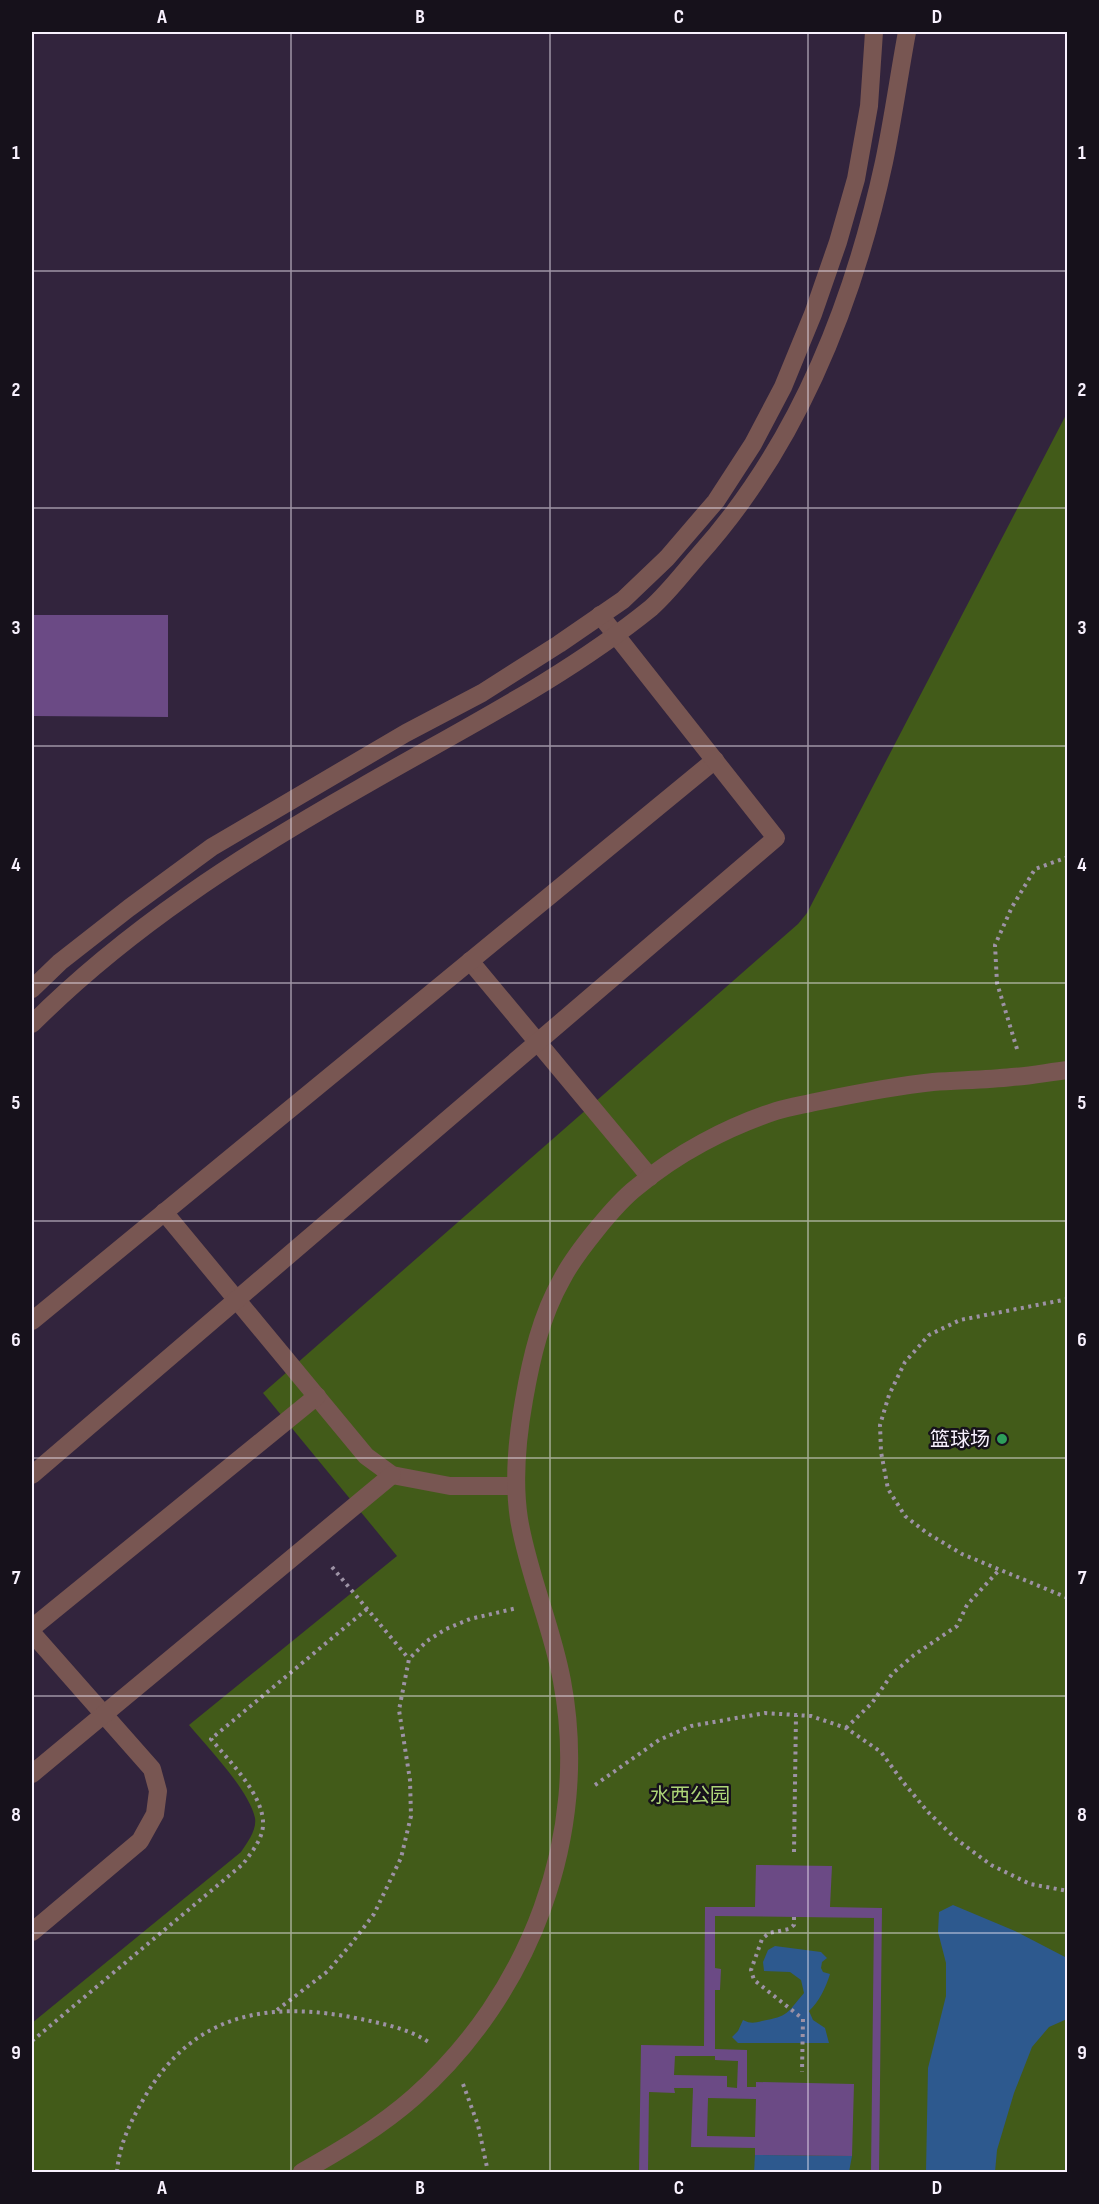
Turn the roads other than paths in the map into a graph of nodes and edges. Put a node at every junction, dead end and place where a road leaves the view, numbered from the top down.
1 (874, 32) edge
2 (907, 32) edge
3 (600, 615) junction
4 (615, 634) junction
5 (715, 760) junction
6 (470, 961) junction
7 (32, 989) edge
8 (32, 1024) edge
9 (538, 1042) junction
10 (1068, 1070) edge
11 (650, 1177) junction
12 (164, 1212) junction
13 (237, 1299) junction
14 (32, 1321) edge
15 (317, 1396) junction
16 (32, 1475) edge
17 (392, 1475) junction
18 (516, 1486) junction
19 (32, 1630) edge
20 (103, 1714) junction
21 (32, 1774) edge
22 (32, 1932) edge
23 (302, 2172) edge

1 - 3 street
2 - 4 street
3 - 4 street
3 - 7 street
4 - 5 street
4 - 8 street
5 - 6 street
5 - 9 street
6 - 9 street
6 - 12 street
9 - 11 street
9 - 13 street
10 - 11 street
11 - 18 street
12 - 13 street
12 - 14 street
13 - 15 street
13 - 16 street
15 - 17 street
15 - 19 street
17 - 18 street
17 - 20 street
18 - 23 street
19 - 20 street
20 - 21 street
20 - 22 street

